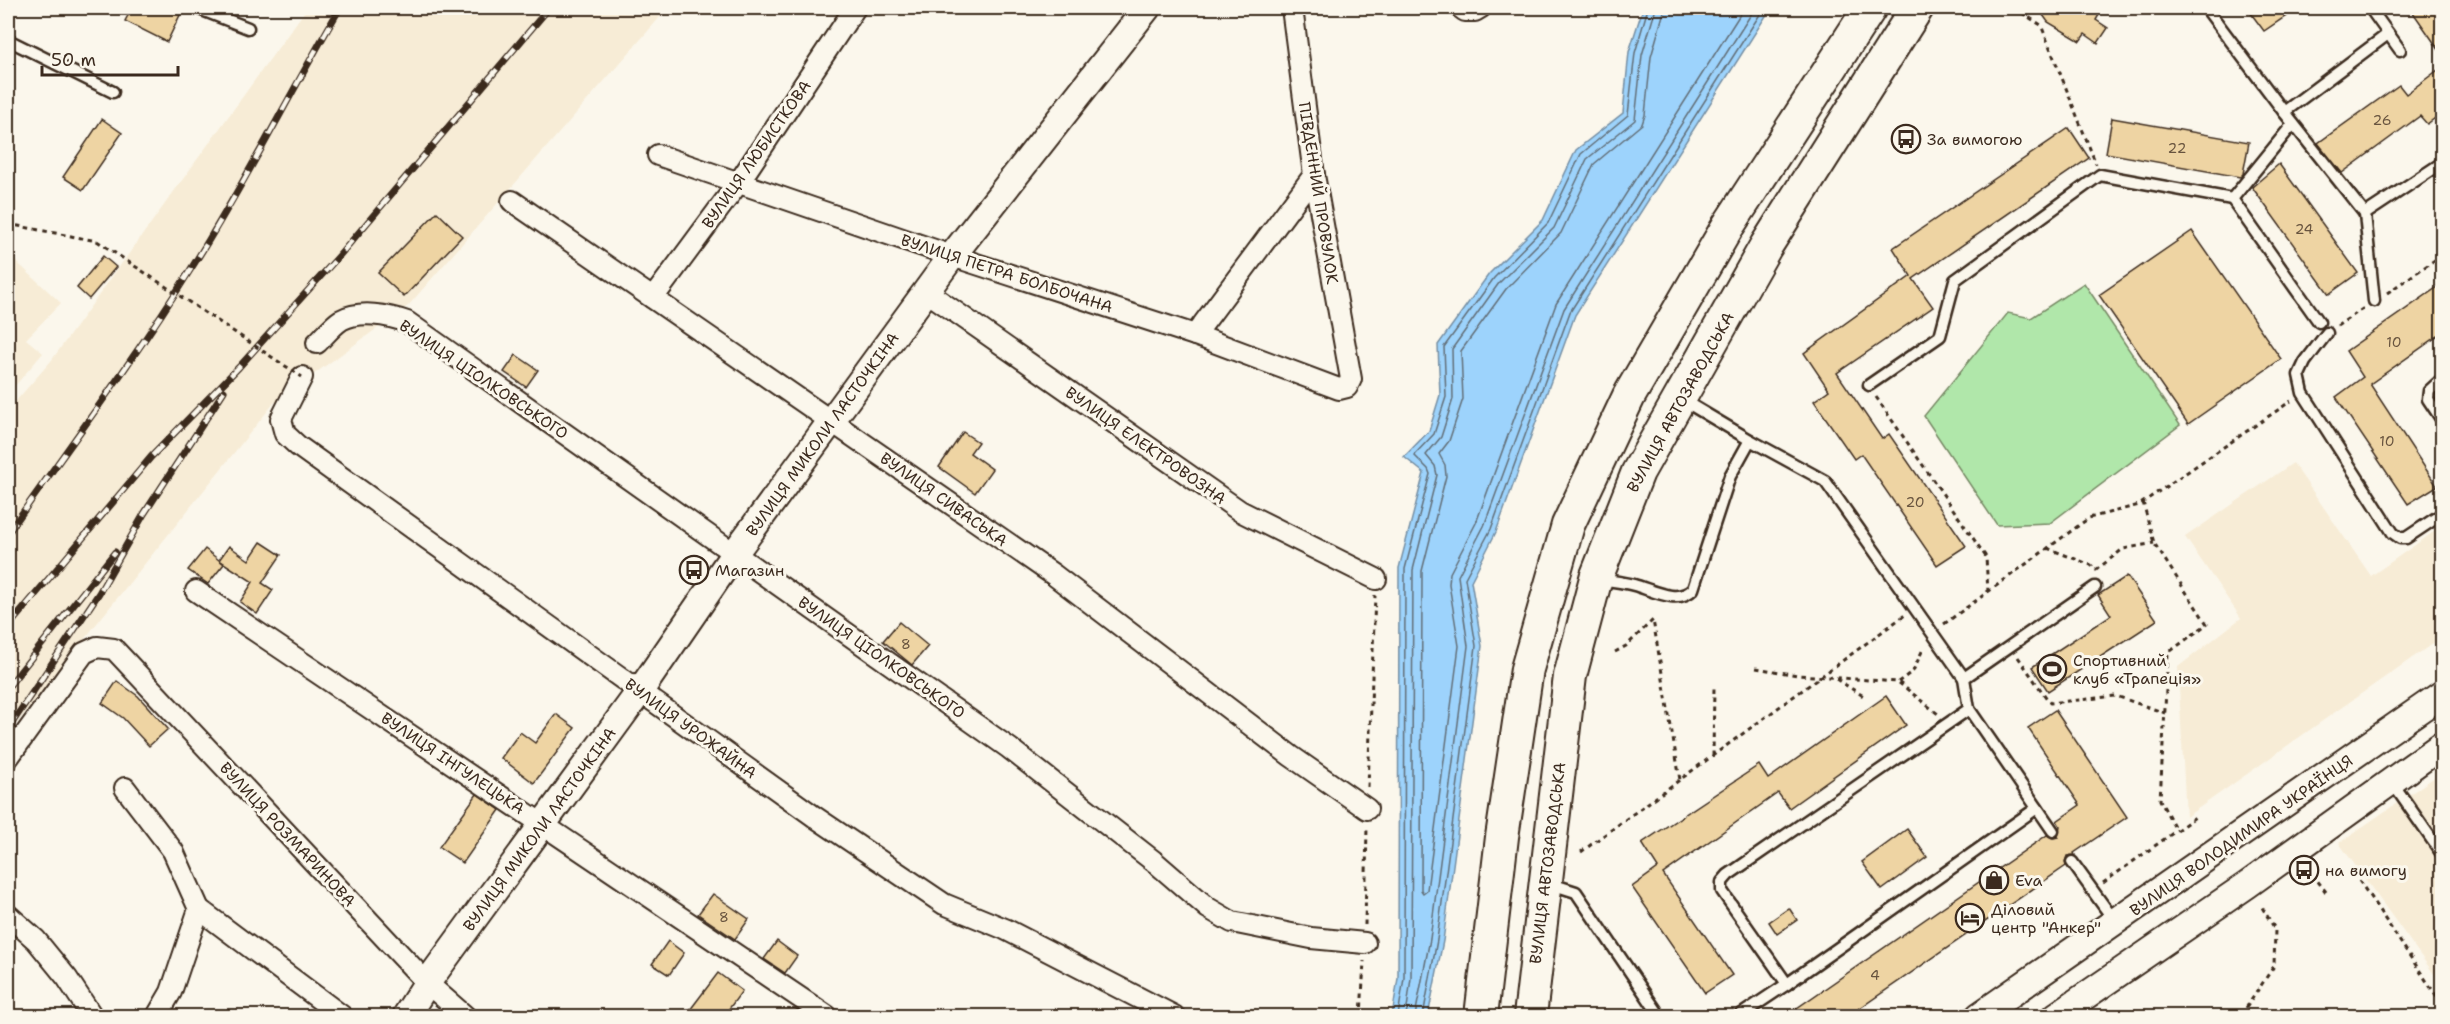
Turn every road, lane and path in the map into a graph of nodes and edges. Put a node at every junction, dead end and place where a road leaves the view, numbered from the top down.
1 (197, 8) edge
2 (855, 8) edge
3 (1147, 8) edge
4 (1292, 8) edge
5 (1461, 8) edge
6 (1480, 8) edge
7 (1870, 8) edge
8 (1917, 8) edge
9 (2014, 8) edge
10 (2206, 8) edge
11 (2370, 8) edge
12 (248, 28) dead end
13 (2388, 34) junction
14 (8, 40) edge
15 (2400, 50) dead end
16 (113, 92) dead end
17 (2284, 112) junction
18 (2293, 124) junction
19 (658, 155) dead end
20 (2442, 163) edge
21 (1314, 175) junction
22 (2100, 176) junction
23 (740, 182) junction
24 (2232, 199) junction
25 (512, 201) dead end
26 (2365, 214) junction
27 (8, 224) edge
28 (1728, 226) junction
29 (1766, 246) junction
30 (952, 256) junction
31 (927, 292) junction
32 (653, 298) junction
33 (2374, 301) dead end
34 (2319, 322) dead end
35 (2327, 333) dead end
36 (1195, 335) junction
37 (317, 343) dead end
38 (302, 377) joint
39 (1351, 379) joint
40 (2442, 379) edge
41 (1869, 385) joint
42 (2302, 393) junction
43 (1681, 399) junction
44 (2442, 420) edge
45 (831, 421) junction
46 (1750, 440) junction
47 (2143, 502) junction
48 (2442, 514) edge
49 (2154, 543) junction
50 (2047, 548) junction
51 (734, 554) junction
52 (1596, 578) junction
53 (1376, 579) joint
54 (2095, 587) dead end
55 (196, 591) dead end
56 (1988, 592) junction
57 (1916, 607) junction
58 (1933, 632) junction
59 (2011, 645) junction
60 (1615, 652) dead end
61 (1756, 668) dead end
62 (1822, 676) junction
63 (1835, 678) junction
64 (1964, 678) junction
65 (1898, 682) junction
66 (1714, 687) dead end
67 (640, 691) junction
68 (2442, 694) edge
69 (1865, 697) dead end
70 (1969, 708) junction
71 (2165, 713) junction
72 (1949, 722) junction
73 (2442, 745) edge
74 (1713, 756) junction
75 (8, 758) edge
76 (1680, 780) junction
77 (2390, 781) junction
78 (125, 788) dead end
79 (2037, 808) junction
80 (1367, 809) junction
81 (2198, 815) dead end
82 (543, 823) junction
83 (2176, 830) junction
84 (2052, 831) dead end
85 (1581, 852) dead end
86 (2442, 854) edge
87 (2072, 862) dead end
88 (2307, 867) dead end
89 (2354, 873) dead end
90 (1545, 882) junction
91 (2326, 892) dead end
92 (2095, 894) junction
93 (2260, 904) dead end
94 (199, 909) junction
95 (8, 915) edge
96 (2116, 923) junction
97 (1365, 943) junction
98 (427, 983) junction
99 (1786, 984) junction
100 (2442, 986) edge
101 (2438, 998) junction
102 (2442, 1004) edge
103 (92, 1017) edge
104 (158, 1017) edge
105 (342, 1017) edge
106 (406, 1017) edge
107 (465, 1017) edge
108 (827, 1017) edge
109 (1173, 1017) edge
110 (1361, 1017) edge
111 (1481, 1017) edge
112 (1530, 1017) edge
113 (1660, 1017) edge
114 (1739, 1017) edge
115 (1979, 1017) edge
116 (2056, 1017) edge
117 (2247, 1017) edge

1 - 12 lane
2 - 23 street, ВУЛИЦЯ ЛЮБИСТКОВА
3 - 30 street, ВУЛИЦЯ МИКОЛИ ЛАСТОЧКІНА
4 - 21 street, ПІВДЕННИЙ ПРОВУЛОК
5 - 6 street
7 - 28 main road
8 - 29 main road, ВУЛИЦЯ АВТОЗАВОДСЬКА
9 - 22 path
10 - 17 lane
11 - 13 lane
13 - 15 lane
13 - 17 lane
14 - 16 lane
17 - 18 lane
18 - 24 lane
18 - 26 lane
19 - 23 street, ВУЛИЦЯ ПЕТРА БОЛБОЧАНА
20 - 26 lane
21 - 36 street
21 - 39 street, ПІВДЕННИЙ ПРОВУЛОК
22 - 24 lane
22 - 41 lane
23 - 30 street, ВУЛИЦЯ ПЕТРА БОЛБОЧАНА
23 - 32 street, ВУЛИЦЯ ЛЮБИСТКОВА
24 - 34 lane
25 - 32 street, ВУЛИЦЯ СИВАСЬКА
26 - 33 lane
27 - 38 path, bridge
28 - 29 main road
28 - 111 main road
29 - 43 main road, ВУЛИЦЯ АВТОЗАВОДСЬКА
30 - 31 street, ВУЛИЦЯ МИКОЛИ ЛАСТОЧКІНА
30 - 36 street, ВУЛИЦЯ ПЕТРА БОЛБОЧАНА
31 - 45 street, ВУЛИЦЯ МИКОЛИ ЛАСТОЧКІНА
31 - 53 street, ВУЛИЦЯ ЕЛЕКТРОВОЗНА
32 - 45 street, ВУЛИЦЯ СИВАСЬКА
35 - 42 lane
36 - 39 street, ВУЛИЦЯ ПЕТРА БОЛБОЧАНА
37 - 51 street, ВУЛИЦЯ ЦІОЛКОВСЬКОГО
38 - 67 street, ВУЛИЦЯ УРОЖАЙНА
40 - 44 lane
41 - 56 path
42 - 47 path
42 - 48 lane
43 - 46 lane
43 - 52 main road, ВУЛИЦЯ АВТОЗАВОДСЬКА
45 - 51 street, ВУЛИЦЯ МИКОЛИ ЛАСТОЧКІНА
45 - 80 street, ВУЛИЦЯ СИВАСЬКА
46 - 52 lane
46 - 57 lane
47 - 49 path
47 - 50 path
49 - 50 path
49 - 71 path
50 - 56 path
51 - 67 street, ВУЛИЦЯ МИКОЛИ ЛАСТОЧКІНА
51 - 97 street, ВУЛИЦЯ ЦІОЛКОВСЬКОГО
52 - 90 main road, ВУЛИЦЯ АВТОЗАВОДСЬКА
53 - 80 path
54 - 59 lane
55 - 82 street, ВУЛИЦЯ ІНГУЛЕЦЬКА
56 - 58 path
57 - 58 lane
57 - 62 path
58 - 64 lane
58 - 65 path
59 - 64 lane
59 - 71 path
60 - 76 path
61 - 62 path
62 - 63 path
62 - 74 path
63 - 65 path
63 - 69 path
64 - 70 lane
65 - 72 path
66 - 74 path
67 - 82 street, ВУЛИЦЯ МИКОЛИ ЛАСТОЧКІНА
67 - 109 street, ВУЛИЦЯ УРОЖАЙНА
68 - 96 street, ВУЛИЦЯ ВОЛОДИМИРА УКРАЇНЦЯ
70 - 72 lane
70 - 79 lane
71 - 83 path
72 - 99 lane
73 - 77 street
74 - 76 path
75 - 98 street, ВУЛИЦЯ РОЗМАРИНОВА
76 - 85 path
77 - 86 lane
77 - 116 street
78 - 94 street
79 - 84 lane
79 - 99 lane
80 - 97 path
81 - 83 path
82 - 98 street, ВУЛИЦЯ МИКОЛИ ЛАСТОЧКІНА
82 - 108 street, ВУЛИЦЯ ІНГУЛЕЦЬКА
83 - 92 path
87 - 92 lane
88 - 91 path
89 - 101 path
90 - 112 main road, ВУЛИЦЯ АВТОЗАВОДСЬКА
90 - 113 lane
92 - 96 lane
93 - 117 path
94 - 104 street
94 - 105 street
95 - 103 street
96 - 115 street, ВУЛИЦЯ ВОЛОДИМИРА УКРАЇНЦЯ
97 - 110 path
98 - 106 street, ВУЛИЦЯ МИКОЛИ ЛАСТОЧКІНА
98 - 107 street, ВУЛИЦЯ РОЗМАРИНОВА
99 - 114 lane
100 - 101 path
101 - 102 path

